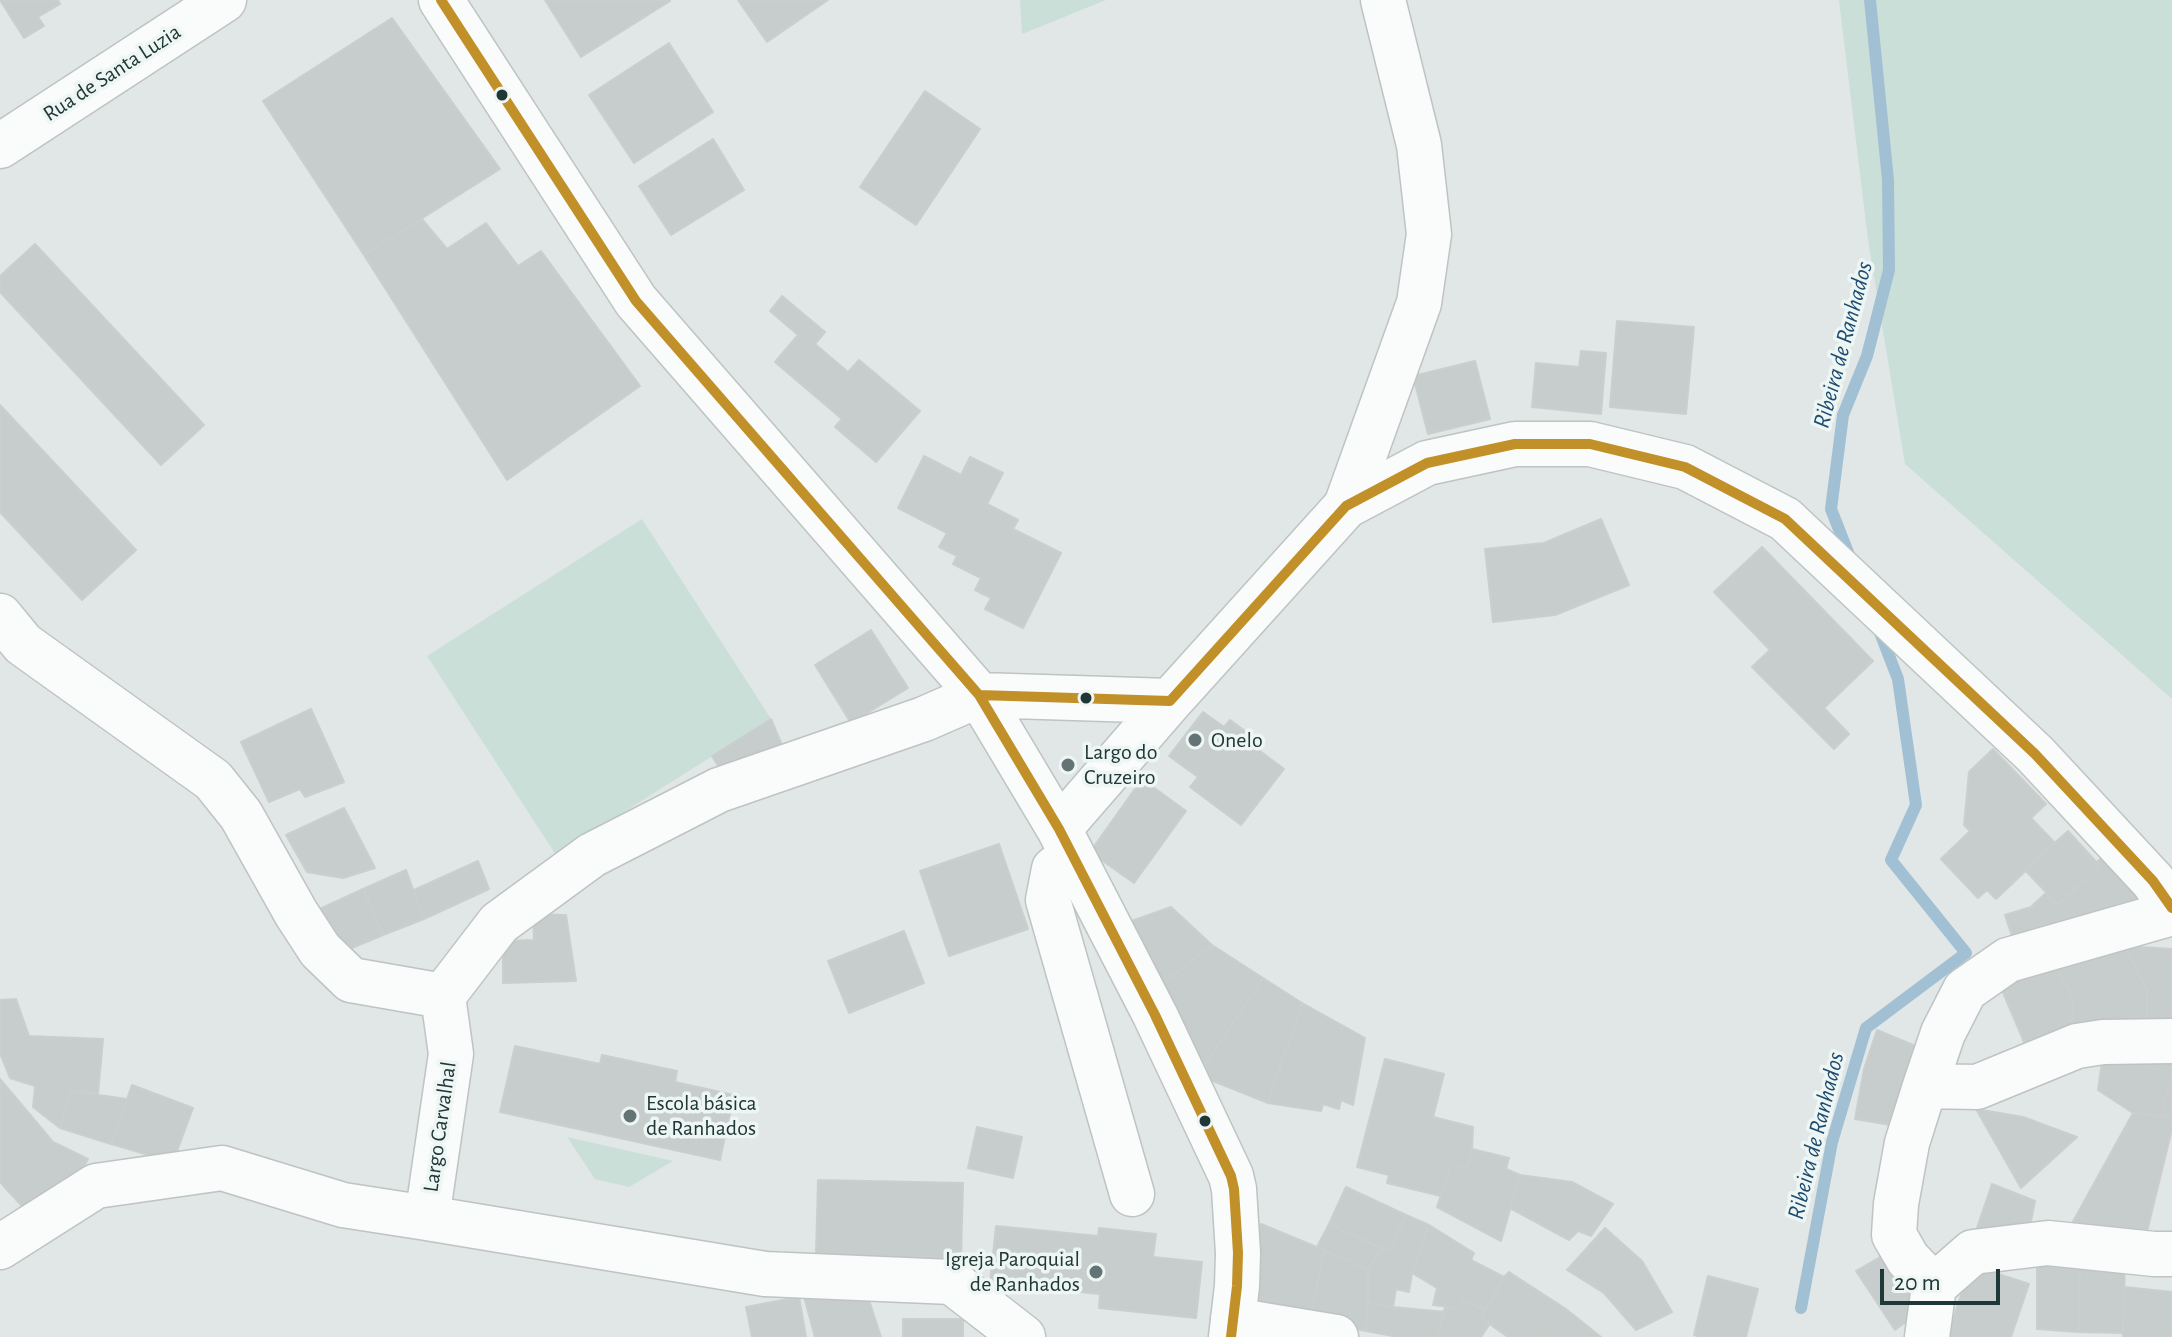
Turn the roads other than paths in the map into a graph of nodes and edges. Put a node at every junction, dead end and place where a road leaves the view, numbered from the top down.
1 (224, 0) edge
2 (441, 0) edge
3 (1383, 0) edge
4 (0, 146) edge
5 (1346, 506) junction
6 (0, 616) edge
7 (979, 695) junction
8 (1170, 701) junction
9 (1065, 842) junction
10 (2172, 910) edge
11 (443, 996) junction
12 (2172, 1041) edge
13 (1925, 1086) junction
14 (1132, 1194) dead end
15 (427, 1218) junction
16 (0, 1247) edge
17 (2172, 1254) edge
18 (1934, 1286) junction
19 (1232, 1328) edge
20 (1023, 1337) edge
21 (1336, 1337) edge
22 (1927, 1337) edge

1 - 4 street, Rua de Santa Luzia
2 - 7 street
3 - 5 street
5 - 8 street
5 - 10 street
6 - 11 street
7 - 8 street
7 - 9 street
7 - 11 street
8 - 9 street
9 - 14 street
9 - 19 street
10 - 13 street
11 - 15 street, Largo Carvalhal
12 - 13 street
13 - 18 street
15 - 16 street
15 - 20 street, Largo Carvalhal
17 - 18 street
18 - 22 street
19 - 21 street

